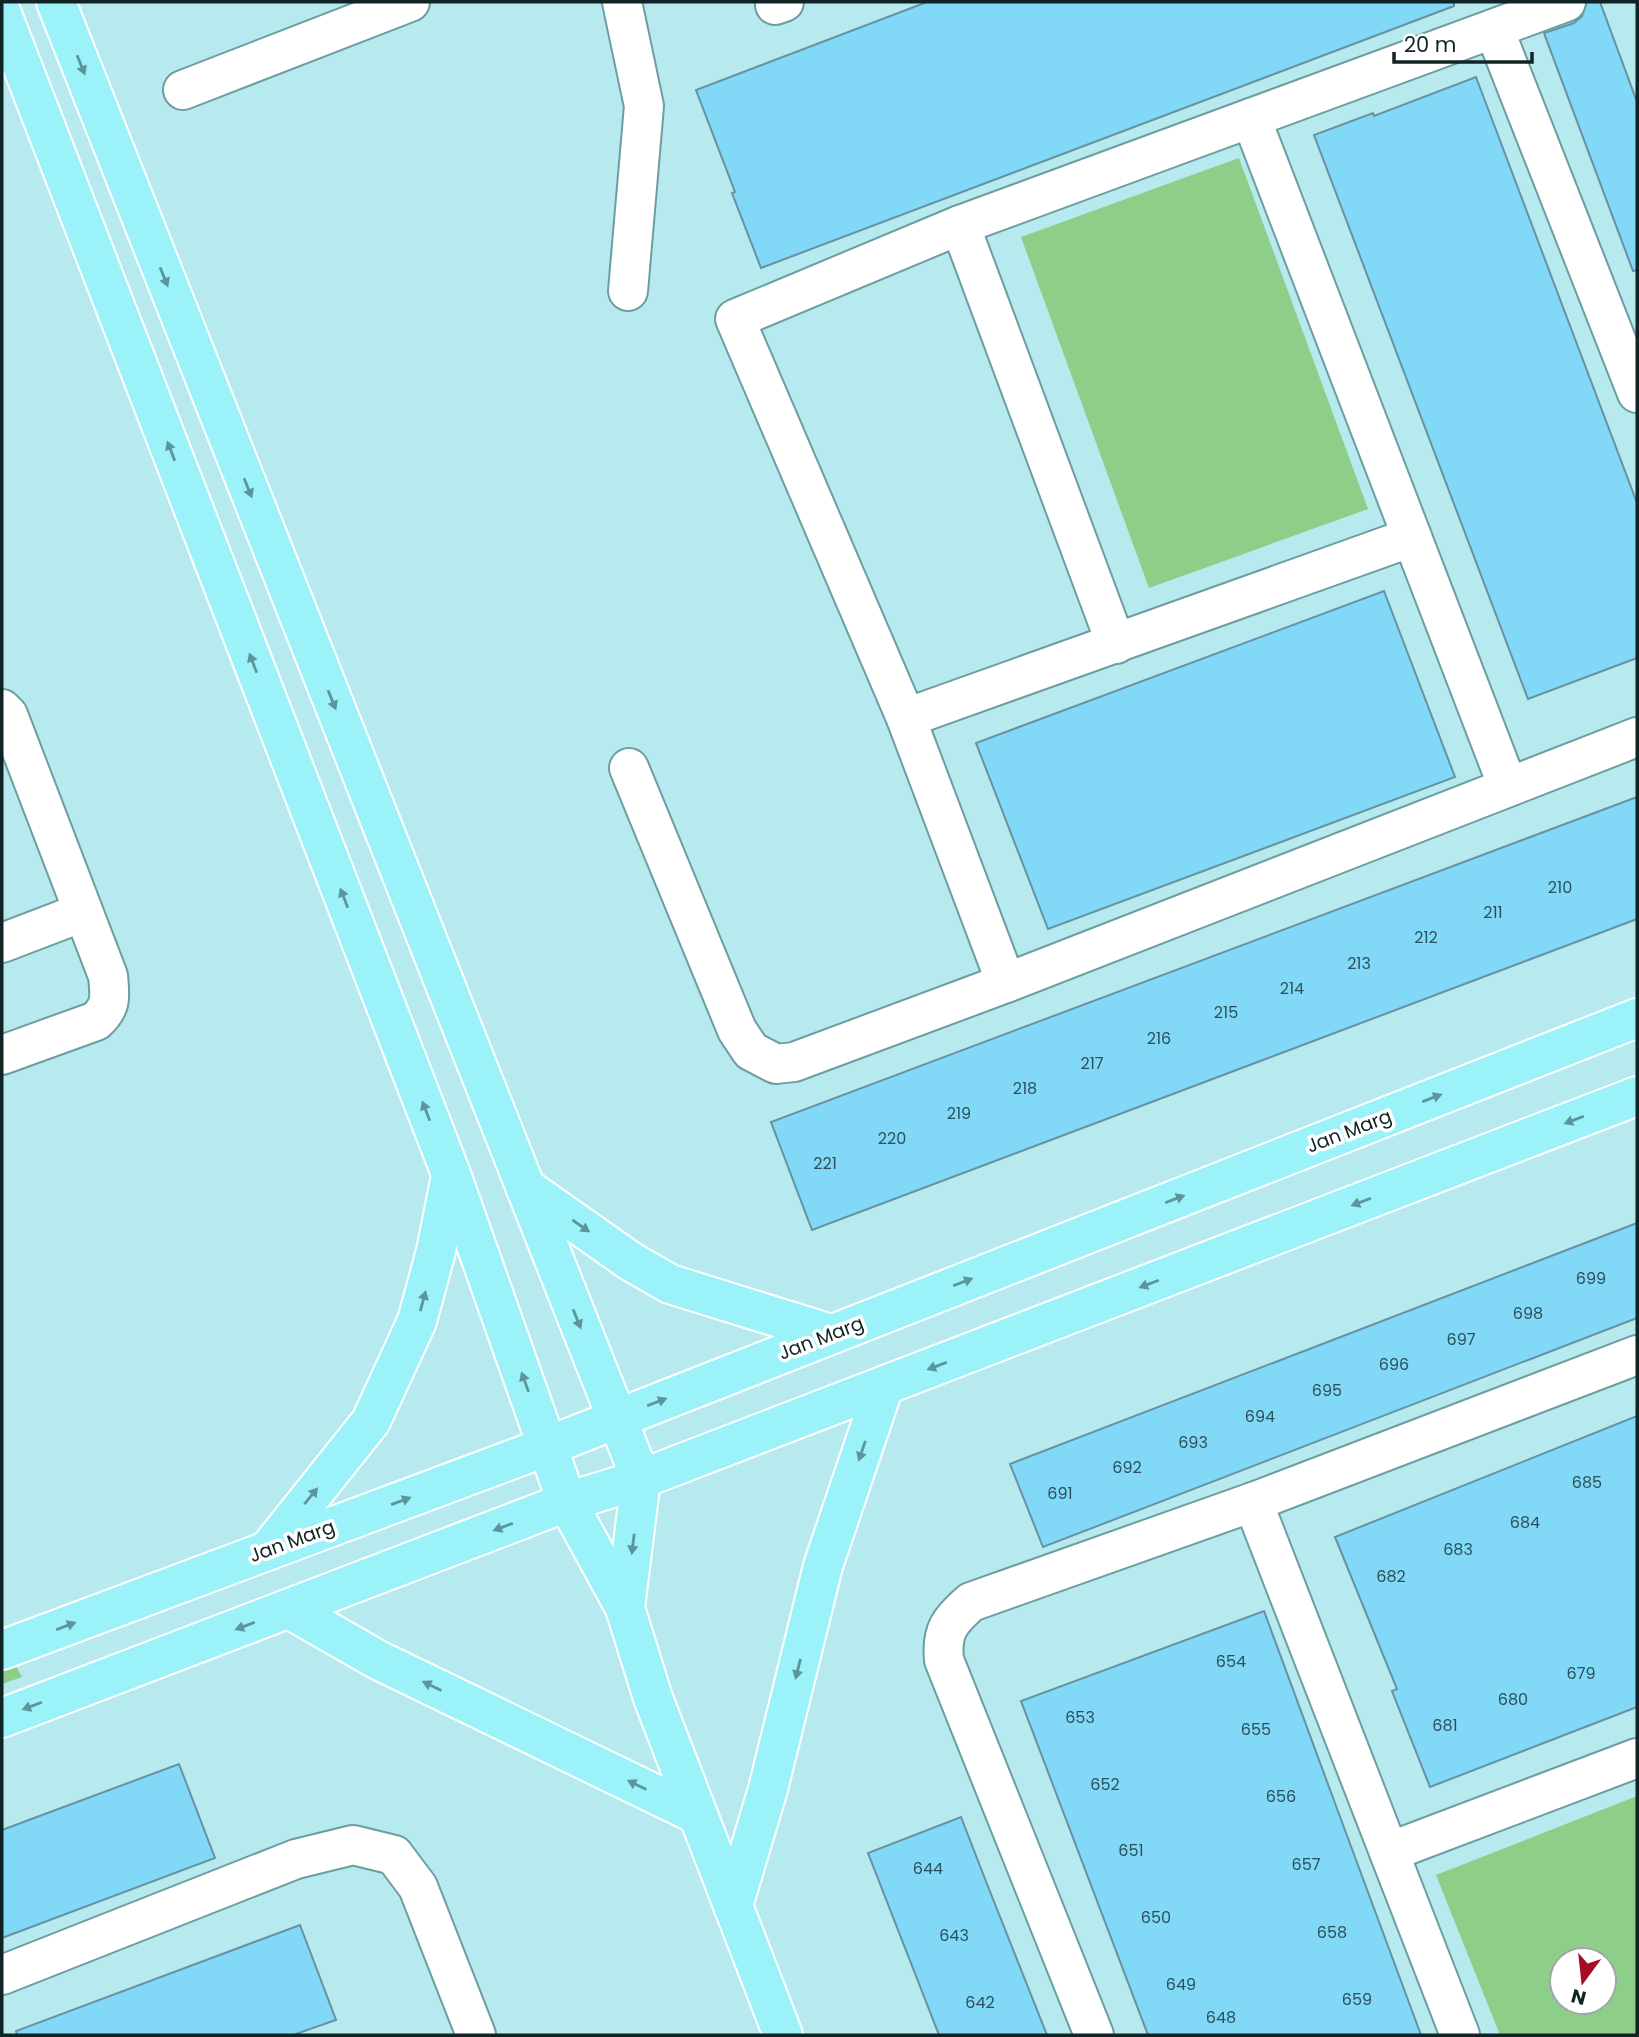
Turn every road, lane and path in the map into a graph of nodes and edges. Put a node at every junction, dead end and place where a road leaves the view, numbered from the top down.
1 (55, 2) edge
2 (410, 2) edge
3 (622, 2) edge
4 (1566, 2) edge
5 (2, 14) edge
6 (1494, 29) junction
7 (183, 90) dead end
8 (1251, 118) junction
9 (960, 225) junction
10 (628, 291) dead end
11 (1637, 393) edge
12 (1412, 537) junction
13 (1116, 644) junction
14 (2, 709) edge
15 (906, 718) junction
16 (1637, 737) edge
17 (629, 768) dead end
18 (1508, 787) junction
19 (83, 912) junction
20 (2, 943) edge
21 (1006, 983) junction
22 (1637, 1018) edge
23 (2, 1055) edge
24 (1637, 1096) edge
25 (451, 1174) junction
26 (525, 1187) junction
27 (831, 1334) junction
28 (1637, 1355) edge
29 (884, 1386) junction
30 (617, 1418) junction
31 (548, 1446) junction
32 (641, 1479) junction
33 (567, 1502) junction
34 (1253, 1502) junction
35 (268, 1550) junction
36 (625, 1608) junction
37 (289, 1609) junction
38 (2, 1650) edge
39 (2, 1718) edge
40 (1637, 1758) edge
41 (698, 1815) junction
42 (1389, 1852) junction
43 (733, 1906) junction
44 (2, 1975) edge
45 (476, 2035) edge
46 (783, 2035) edge
47 (1094, 2035) edge
48 (1460, 2035) edge

1 -> 26 main road
2 - 7 street
3 - 10 street
4 - 6 street
25 -> 5 main road
6 - 8 street
6 - 11 street
8 - 9 street
8 - 12 street
9 - 13 street
9 - 15 street
12 - 13 street
12 - 18 street
13 - 15 street
14 - 19 street
15 - 21 street
16 - 18 street
17 - 21 street
18 - 21 street
19 - 20 street
19 - 23 street
27 -> 22 main road, Jan Marg
24 -> 29 main road
31 -> 25 main road
35 -> 25 main road
26 -> 27 main road
26 -> 30 main road
30 -> 27 main road, Jan Marg
28 - 34 street
29 - 32 main road
29 -> 43 main road
30 - 31 main road, Jan Marg
30 - 32 main road
31 - 33 main road
35 -> 31 main road, Jan Marg
32 - 33 main road
32 -> 36 main road
33 - 36 main road
33 -> 37 main road
34 - 42 street
34 - 47 street
38 -> 35 main road, Jan Marg
36 - 41 main road
37 -> 39 main road
41 -> 37 main road
40 - 42 street
41 - 43 main road
42 - 48 street
43 - 46 main road
44 - 45 street

